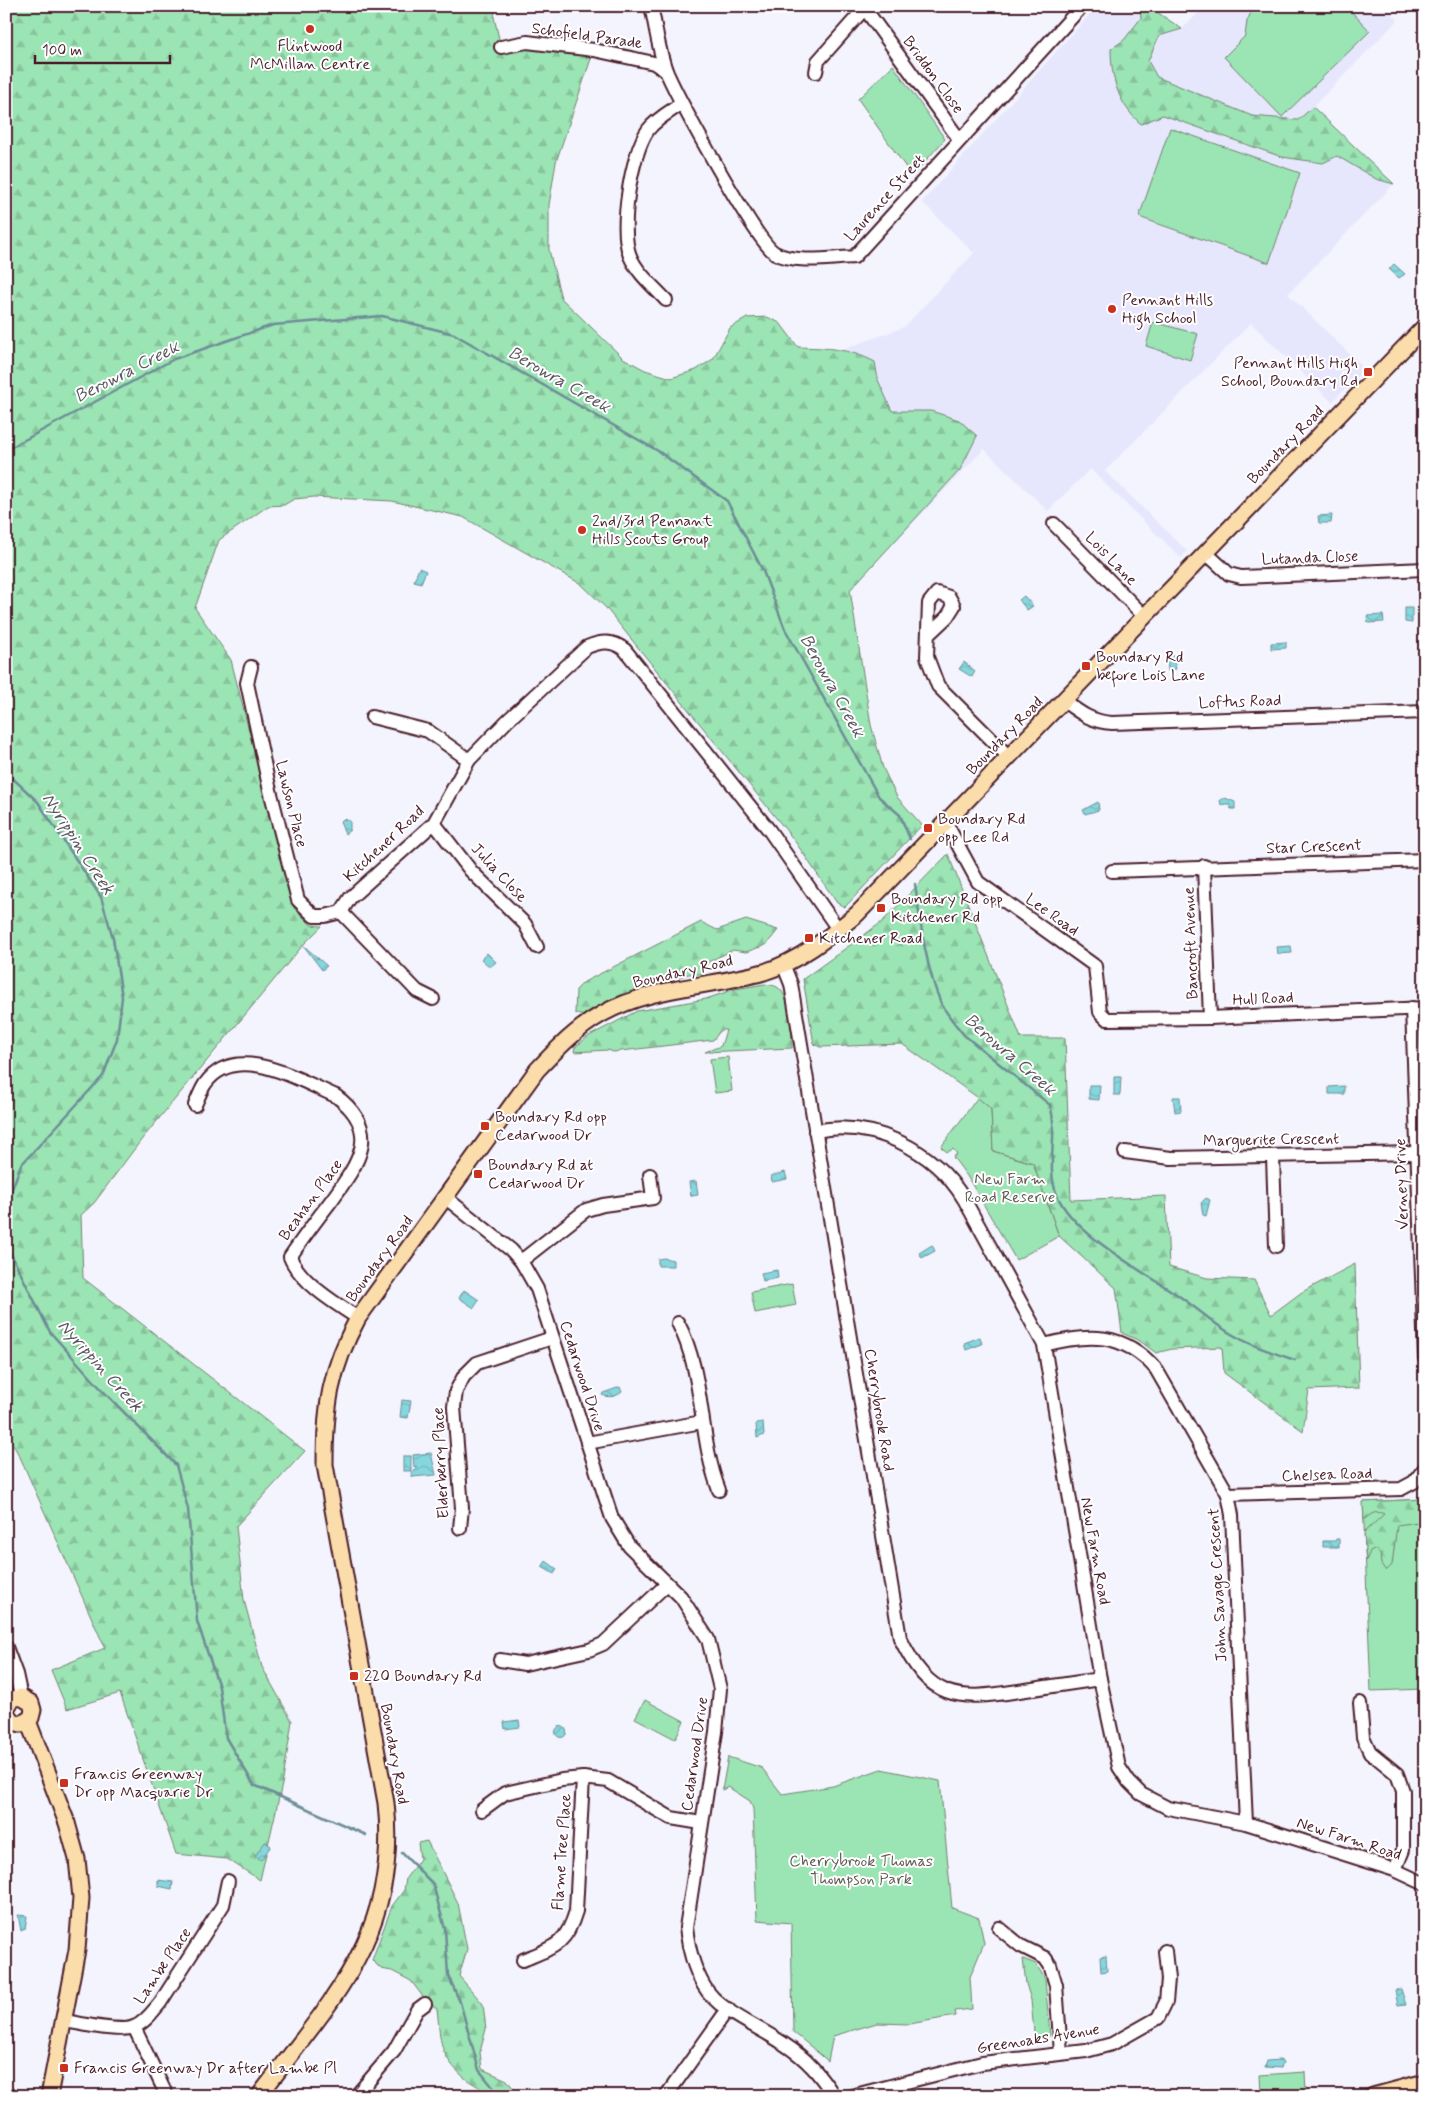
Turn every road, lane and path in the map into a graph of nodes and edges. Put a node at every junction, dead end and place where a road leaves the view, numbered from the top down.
1 (651, 6) edge
2 (1082, 6) edge
3 (864, 7) edge
4 (500, 47) dead end
5 (666, 71) junction
6 (816, 72) dead end
7 (681, 104) junction
8 (959, 139) junction
9 (666, 300) dead end
10 (1425, 326) edge
11 (1054, 524) dead end
12 (1206, 553) junction
13 (1425, 569) edge
14 (1145, 617) junction
15 (928, 635) dead end
16 (251, 667) dead end
17 (1064, 701) junction
18 (1425, 712) edge
19 (372, 717) dead end
20 (1009, 757) junction
21 (469, 760) junction
22 (434, 823) junction
23 (946, 823) junction
24 (1425, 860) edge
25 (1204, 866) junction
26 (1112, 871) dead end
27 (341, 912) junction
28 (838, 929) junction
29 (537, 947) dead end
30 (783, 964) junction
31 (433, 999) dead end
32 (1419, 1008) edge
33 (1104, 1017) joint
34 (1210, 1018) junction
35 (195, 1105) dead end
36 (816, 1131) junction
37 (1125, 1152) dead end
38 (1417, 1153) junction
39 (1273, 1157) junction
40 (650, 1175) dead end
41 (446, 1198) junction
42 (1276, 1246) dead end
43 (521, 1261) junction
44 (1423, 1272) edge
45 (358, 1318) junction
46 (678, 1323) dead end
47 (552, 1338) junction
48 (1044, 1345) junction
49 (1425, 1358) edge
50 (702, 1422) junction
51 (587, 1443) junction
52 (1423, 1471) edge
53 (719, 1490) dead end
54 (1228, 1494) junction
55 (460, 1528) dead end
56 (667, 1584) junction
57 (6, 1647) edge
58 (500, 1660) dead end
59 (1100, 1679) junction
60 (21, 1697) junction
61 (1360, 1703) dead end
62 (6, 1708) edge
63 (6, 1713) edge
64 (28, 1721) junction
65 (583, 1778) junction
66 (482, 1810) dead end
67 (1246, 1822) junction
68 (701, 1823) junction
69 (1395, 1870) junction
70 (228, 1881) dead end
71 (1425, 1884) edge
72 (999, 1928) dead end
73 (1165, 1951) dead end
74 (523, 1960) dead end
75 (426, 2004) dead end
76 (728, 2009) junction
77 (64, 2021) junction
78 (134, 2027) junction
79 (1061, 2053) junction
80 (1425, 2082) edge
81 (49, 2096) edge
82 (167, 2096) edge
83 (259, 2096) edge
84 (356, 2096) edge
85 (666, 2096) edge
86 (834, 2096) edge
87 (851, 2096) edge
88 (1373, 2096) edge

1 - 5 street, Laurence Street
2 - 8 street, Laurence Street
3 - 6 street
3 - 8 street, Briddon Close
4 - 5 street, Schofield Parade
5 - 7 street, Laurence Street
7 - 8 street, Laurence Street
7 - 9 street
10 - 12 main road, Boundary Road
11 - 14 street, Lois Lane
12 - 13 street, Lutanda Close
12 - 14 main road, Boundary Road
14 - 17 main road, Boundary Road
15 - 20 street
16 - 27 street, Lawson Place
17 - 18 street, Loftus Road
17 - 20 main road, Boundary Road
19 - 21 street
20 - 23 main road, Boundary Road
21 - 22 street, Kitchener Road
21 - 28 street, Kitchener Road
22 - 27 street, Kitchener Road
22 - 29 street, Julia Close
23 - 28 main road, Boundary Road
23 - 33 street, Lee Road
24 - 25 street, Star Crescent
25 - 26 street, Star Crescent
25 - 34 street, Bancroft Avenue
27 - 31 street
28 - 30 main road, Boundary Road
30 - 36 street, Cherrybrook Road
30 - 41 main road, Boundary Road
32 - 34 street, Hull Road
32 - 38 street, Verney Drive
33 - 34 street, Hull Road
35 - 45 street, Beahan Place
36 - 48 street, New Farm Road
36 - 59 street, Cherrybrook Road
37 - 39 street, Marguerite Crescent
38 - 39 street, Marguerite Crescent
38 - 44 street, Verney Drive
39 - 42 street
40 - 43 street
41 - 43 street, Cedarwood Drive
41 - 45 main road, Boundary Road
43 - 47 street, Cedarwood Drive
44 - 49 street, Verney Drive
45 - 83 main road, Boundary Road
46 - 50 street
47 - 51 street, Cedarwood Drive
47 - 55 street, Elderberry Place
48 - 54 street, John Savage Crescent
48 - 59 street, New Farm Road
50 - 51 street
50 - 53 street
51 - 56 street, Cedarwood Drive
52 - 54 street, Chelsea Road
54 - 67 street, John Savage Crescent
56 - 58 street
56 - 68 street, Cedarwood Drive
57 - 60 street
59 - 67 street, New Farm Road
60 - 62 main road
60 - 64 main road
61 - 69 street
63 - 64 main road
64 - 77 main road
65 - 66 street
65 - 68 street
65 - 74 street, Flame Tree Place
67 - 69 street, New Farm Road
68 - 76 street, Cedarwood Drive
69 - 71 street, New Farm Road
70 - 78 street, Lambe Place
72 - 79 street
73 - 79 street, Greenoaks Avenue
75 - 84 street
76 - 85 street
76 - 86 street, Cedarwood Drive
77 - 78 street, Lambe Place
77 - 81 main road
78 - 82 street
79 - 87 street, Greenoaks Avenue
80 - 88 main road

